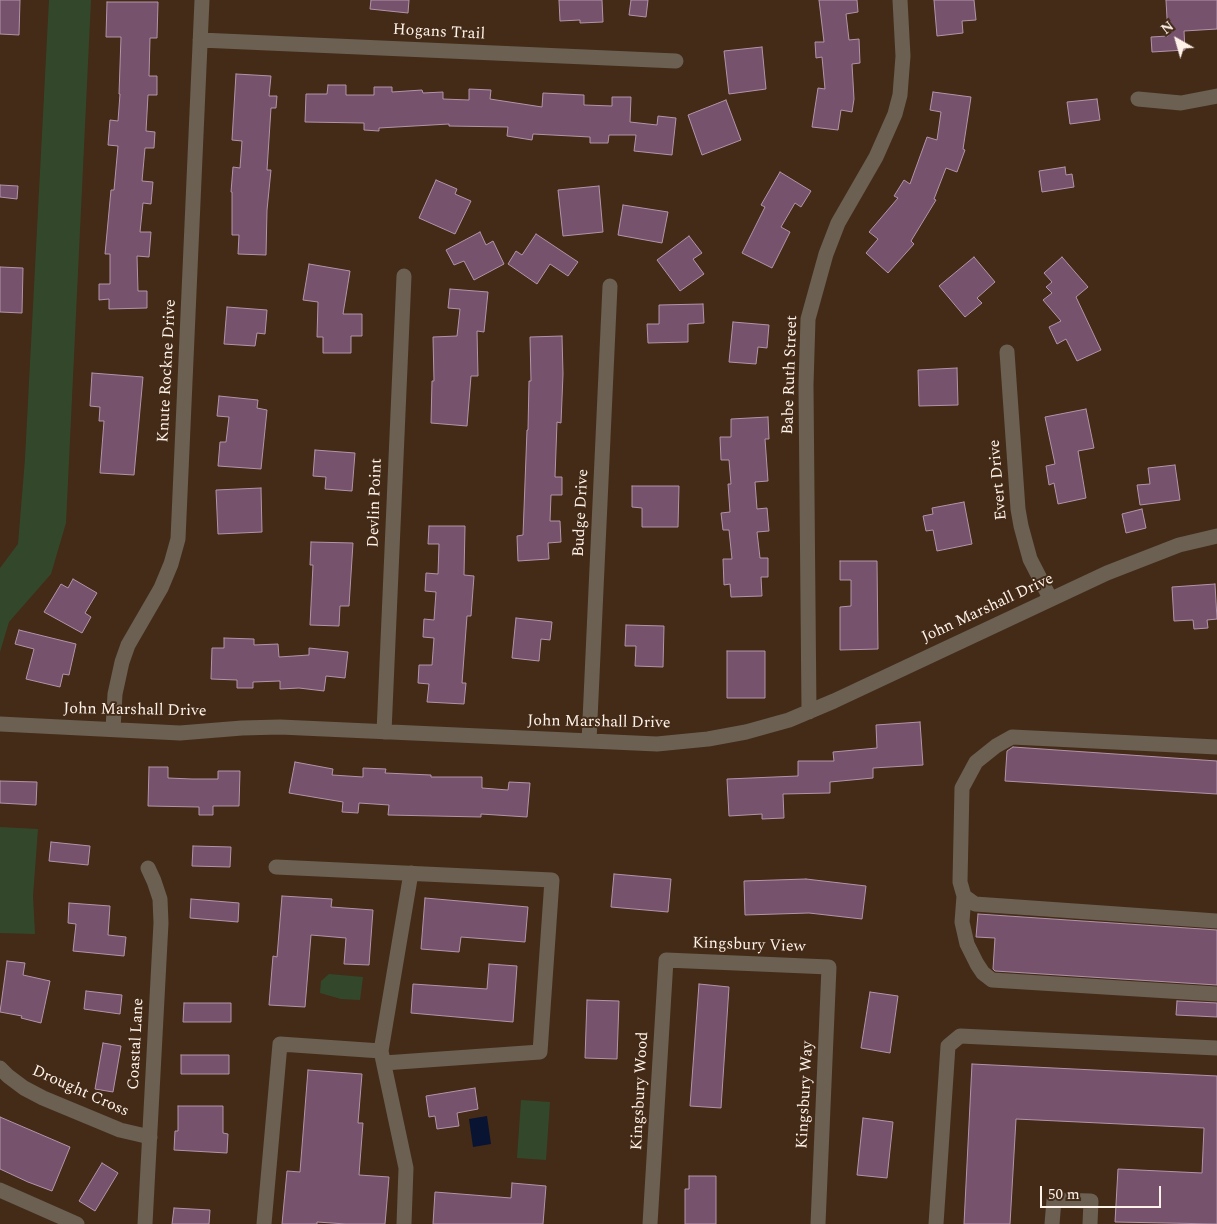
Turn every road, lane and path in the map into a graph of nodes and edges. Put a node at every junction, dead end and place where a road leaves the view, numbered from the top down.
1 (202, 0) edge
2 (900, 0) edge
3 (200, 40) junction
4 (676, 61) dead end
5 (1217, 96) edge
6 (1138, 99) dead end
7 (404, 276) dead end
8 (610, 286) dead end
9 (1007, 352) dead end
10 (1217, 536) edge
11 (1050, 598) junction
12 (809, 712) junction
13 (0, 724) edge
14 (113, 729) junction
15 (384, 732) junction
16 (589, 741) junction
17 (1217, 747) edge
18 (276, 867) dead end
19 (148, 868) dead end
20 (411, 873) junction
21 (964, 896) junction
22 (1217, 921) edge
23 (666, 960) joint
24 (830, 967) joint
25 (1217, 994) edge
26 (1217, 1048) edge
27 (382, 1057) junction
28 (0, 1068) edge
29 (150, 1137) junction
30 (0, 1190) edge
31 (77, 1224) edge
32 (145, 1224) edge
33 (264, 1224) edge
34 (404, 1224) edge
35 (650, 1224) edge
36 (818, 1224) edge
37 (936, 1224) edge
38 (1052, 1224) edge
39 (1090, 1224) edge

1 - 3 street, Knute Rockne Drive
2 - 12 street, Babe Ruth Street
3 - 4 street, Hogans Trail
3 - 14 street, Knute Rockne Drive
5 - 6 street
7 - 15 street, Devlin Point
8 - 16 street, Budge Drive
9 - 11 street, Evert Drive
10 - 11 street, John Marshall Drive
11 - 12 street, John Marshall Drive
12 - 16 street, John Marshall Drive
13 - 14 street, John Marshall Drive
14 - 15 street, John Marshall Drive
15 - 16 street, John Marshall Drive
17 - 21 street
18 - 20 street
19 - 29 street, Coastal Lane
20 - 27 street
20 - 27 street
21 - 22 street
21 - 25 street
23 - 24 street, Kingsbury View
23 - 35 street, Kingsbury Wood
24 - 36 street, Kingsbury Way
26 - 37 street
27 - 33 street
27 - 34 street
28 - 29 street, Drought Cross
29 - 32 street, Coastal Lane
30 - 31 street
38 - 39 street

